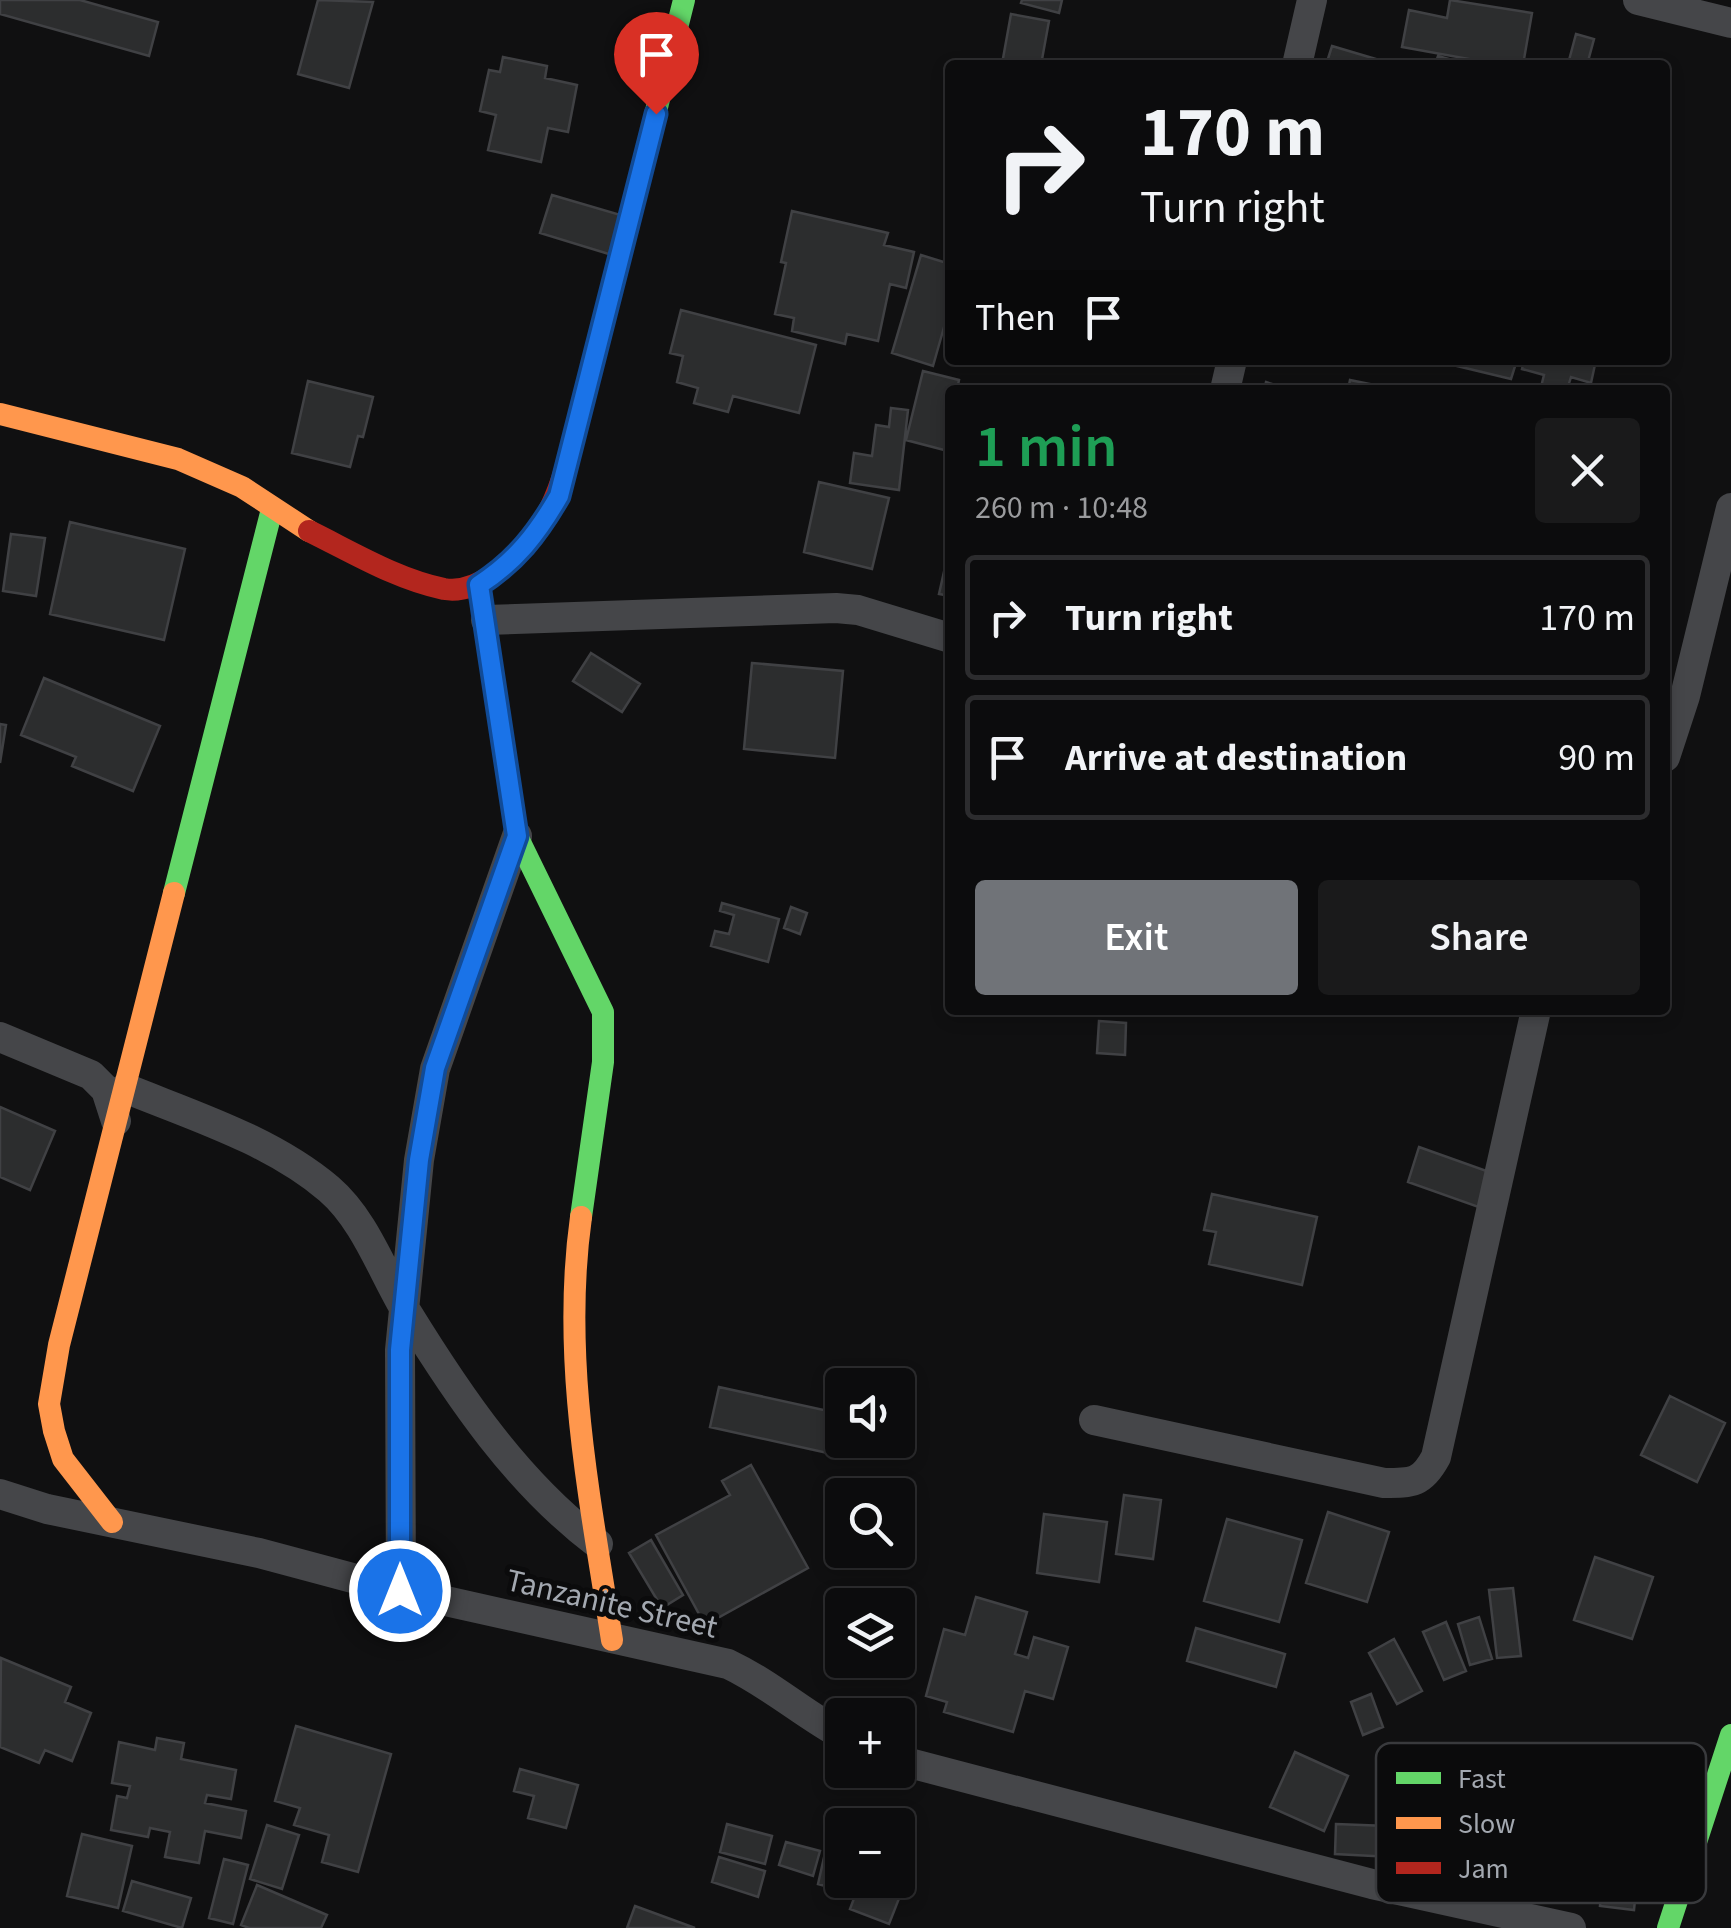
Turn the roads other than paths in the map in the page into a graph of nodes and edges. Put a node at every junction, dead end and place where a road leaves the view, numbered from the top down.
1 (684, 0) edge
2 (1312, 0) edge
3 (1638, 0) edge
4 (1731, 23) edge
5 (1298, 60) edge
6 (0, 414) edge
7 (1731, 508) edge
8 (272, 509) junction
9 (479, 585) junction
10 (486, 620) junction
11 (945, 636) edge
12 (1670, 742) edge
13 (517, 836) junction
14 (1535, 1015) edge
15 (0, 1037) edge
16 (125, 1088) junction
17 (116, 1121) junction
18 (404, 1308) junction
19 (1094, 1420) dead end
20 (0, 1494) edge
21 (112, 1522) junction
22 (598, 1544) junction
23 (400, 1591) junction
24 (612, 1640) junction
25 (825, 1725) edge
26 (1731, 1735) edge
27 (915, 1764) edge
28 (1706, 1812) edge
29 (1376, 1885) edge
30 (1458, 1903) edge
31 (1676, 1903) edge
32 (1571, 1928) edge
33 (1668, 1928) edge

1 - 9 street
2 - 5 street
3 - 4 street
6 - 8 street
7 - 12 street
8 - 9 street
8 - 16 street
9 - 10 street
10 - 11 street
10 - 13 street
13 - 18 street
13 - 22 street
14 - 19 street
15 - 17 street
16 - 17 street
16 - 18 street
17 - 21 street
18 - 22 street
18 - 23 street
20 - 21 street, Tanzanite Street
21 - 23 street, Tanzanite Street
22 - 24 street
23 - 24 street, Tanzanite Street
24 - 25 street, Tanzanite Street
26 - 28 street
27 - 29 street
30 - 32 street
31 - 33 street

